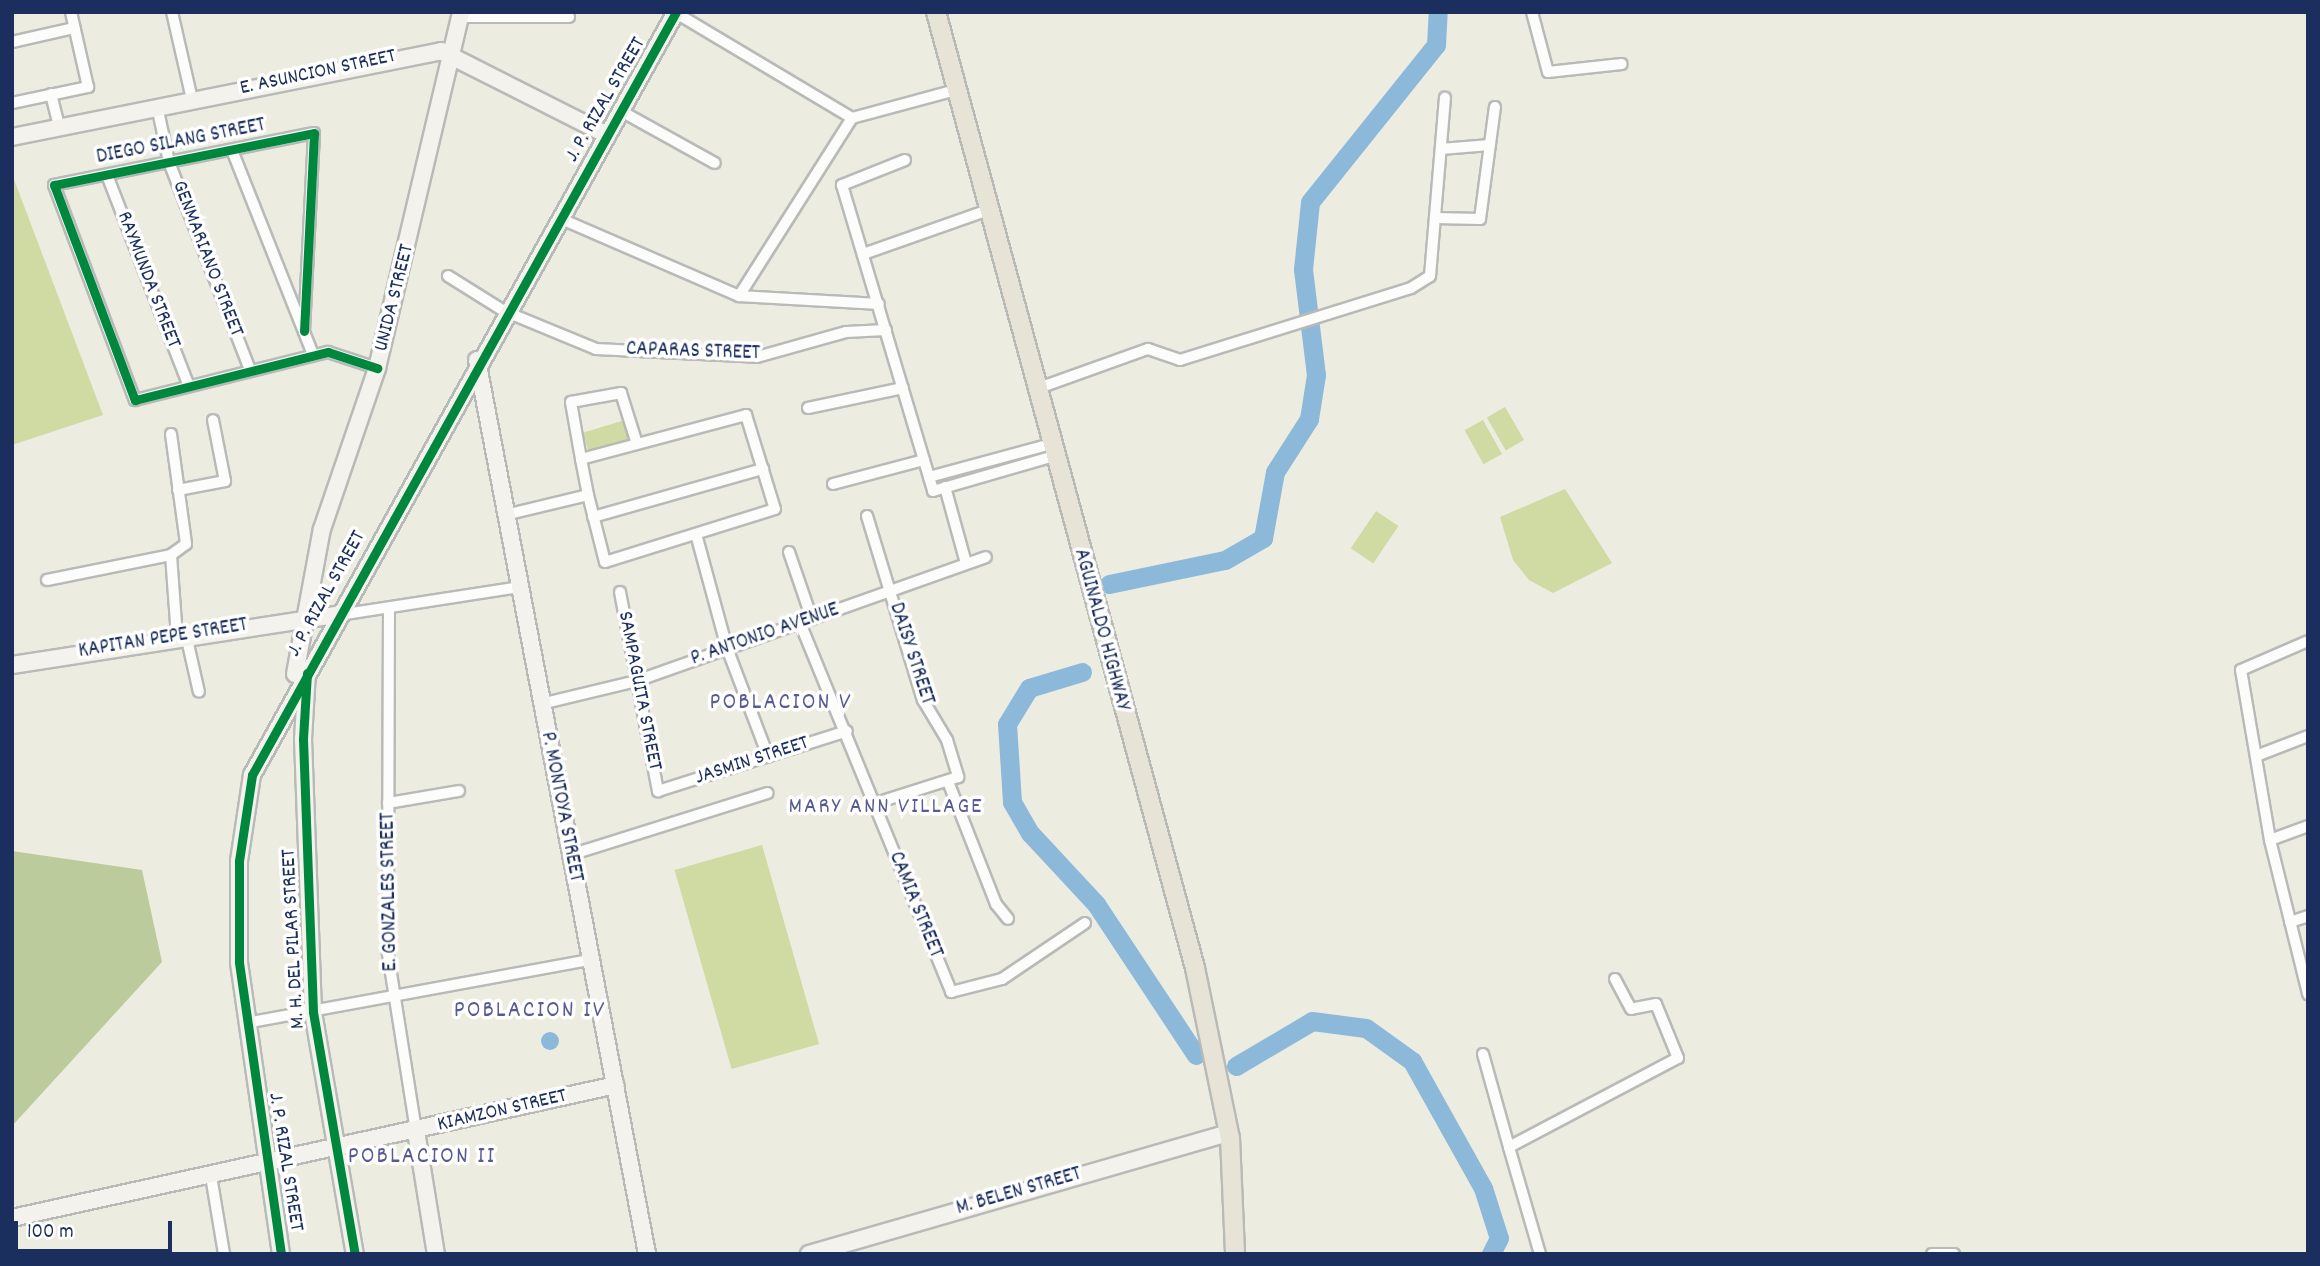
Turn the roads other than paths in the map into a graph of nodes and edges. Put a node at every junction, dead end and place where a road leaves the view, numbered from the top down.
1 (71, 12) edge
2 (172, 12) edge
3 (936, 12) edge
4 (1532, 12) edge
5 (676, 13) edge
6 (461, 15) edge
7 (569, 16) dead end
8 (74, 28) junction
9 (12, 42) edge
10 (452, 54) junction
11 (1622, 64) dead end
12 (956, 90) junction
13 (51, 94) junction
14 (1445, 98) dead end
15 (192, 99) junction
16 (12, 103) edge
17 (157, 106) junction
18 (1495, 107) dead end
19 (621, 111) junction
20 (852, 118) junction
21 (59, 127) junction
22 (607, 135) junction
23 (12, 137) edge
24 (1490, 145) junction
25 (1441, 149) junction
26 (232, 150) junction
27 (905, 160) dead end
28 (169, 162) junction
29 (715, 163) dead end
30 (107, 174) junction
31 (988, 210) junction
32 (559, 218) junction
33 (1435, 218) junction
34 (863, 254) junction
35 (448, 276) dead end
36 (738, 296) junction
37 (879, 304) junction
38 (504, 312) junction
39 (886, 330) junction
40 (304, 331) junction
41 (313, 355) junction
42 (477, 360) junction
43 (377, 368) junction
44 (250, 370) junction
45 (189, 386) junction
46 (903, 388) junction
47 (1036, 389) junction
48 (808, 408) dead end
49 (213, 420) dead end
50 (171, 434) dead end
51 (637, 444) junction
52 (1053, 450) junction
53 (581, 459) junction
54 (924, 460) junction
55 (763, 469) junction
56 (929, 477) junction
57 (833, 484) dead end
58 (945, 487) junction
59 (178, 490) junction
60 (588, 495) junction
61 (505, 515) junction
62 (867, 516) dead end
63 (593, 517) junction
64 (695, 534) junction
65 (789, 552) dead end
66 (171, 555) junction
67 (986, 557) dead end
68 (965, 563) junction
69 (47, 580) dead end
70 (519, 587) junction
71 (891, 590) junction
72 (620, 592) dead end
73 (389, 610) junction
74 (336, 615) junction
75 (812, 619) junction
76 (800, 623) junction
77 (309, 625) junction
78 (181, 635) junction
79 (324, 636) junction
80 (2308, 641) edge
81 (727, 648) junction
82 (309, 661) junction
83 (12, 665) edge
84 (636, 681) junction
85 (199, 692) dead end
86 (288, 700) junction
87 (541, 704) junction
88 (847, 731) junction
89 (2308, 736) edge
90 (768, 756) junction
91 (2256, 756) junction
92 (949, 784) junction
93 (459, 791) dead end
94 (658, 791) joint
95 (768, 793) dead end
96 (388, 803) junction
97 (876, 803) junction
98 (2308, 826) edge
99 (2270, 840) junction
100 (570, 855) junction
101 (2308, 916) edge
102 (1009, 919) dead end
103 (2290, 922) junction
104 (1085, 923) dead end
105 (590, 960) junction
106 (1615, 979) dead end
107 (2308, 994) edge
108 (394, 999) junction
109 (313, 1012) junction
110 (246, 1023) junction
111 (1483, 1054) dead end
112 (616, 1084) junction
113 (416, 1131) junction
114 (1229, 1133) junction
115 (1509, 1147) junction
116 (334, 1149) junction
117 (266, 1164) junction
118 (211, 1176) junction
119 (12, 1218) edge
120 (1952, 1252) edge
121 (224, 1254) edge
122 (281, 1254) edge
123 (355, 1254) edge
124 (436, 1254) edge
125 (647, 1254) edge
126 (809, 1254) edge
127 (1235, 1254) edge
128 (1540, 1254) edge
129 (1932, 1254) edge

1 - 8 street
2 - 15 street
3 - 12 main road, AGUINALDO HIGHWAY
4 - 11 street
5 - 19 street, J. P. RIZAL STREET
5 - 20 street
6 - 7 street
6 - 10 street, UNIDA STREET
8 - 9 street
8 - 13 street
10 - 15 street, E. ASUNCION STREET
10 - 22 street, E. ASUNCION STREET
10 - 43 street, UNIDA STREET
12 - 20 street
12 - 31 main road, AGUINALDO HIGHWAY
13 - 16 street
13 - 21 street
14 - 25 street
15 - 17 street, E. ASUNCION STREET
17 - 21 street, E. ASUNCION STREET
17 - 28 street, GENMARIANO STREET
18 - 24 street
19 - 22 street, J. P. RIZAL STREET
19 - 29 street
20 - 36 street
21 - 23 street, E. ASUNCION STREET
22 - 32 street, J. P. RIZAL STREET
24 - 25 street
24 - 33 street
25 - 33 street
26 - 28 street, DIEGO SILANG STREET
26 - 40 street
26 - 40 street, DIEGO SILANG STREET
27 - 34 street
28 - 30 street, DIEGO SILANG STREET
28 - 44 street, GENMARIANO STREET
30 - 45 street, RAYMUNDA STREET
30 - 45 street, DIEGO SILANG STREET
31 - 34 street
31 - 47 main road, AGUINALDO HIGHWAY
32 - 36 street
32 - 38 street, J. P. RIZAL STREET
33 - 47 street
34 - 37 street
35 - 38 street, CAPARAS STREET
36 - 37 street
37 - 39 street
38 - 39 street, CAPARAS STREET
38 - 42 street, J. P. RIZAL STREET
39 - 46 street
40 - 41 street
41 - 43 street
41 - 44 street
42 - 61 street, P. MONTOYA STREET
42 - 74 street, J. P. RIZAL STREET
43 - 77 street, UNIDA STREET
44 - 45 street
46 - 48 street
46 - 54 street
47 - 52 main road, AGUINALDO HIGHWAY
49 - 59 street
50 - 59 street
51 - 53 street
51 - 53 street
51 - 55 street
52 - 56 street
52 - 58 street
52 - 114 main road, AGUINALDO HIGHWAY
53 - 60 street
54 - 56 street
54 - 57 street
55 - 63 street
55 - 64 street
56 - 58 street
58 - 68 street
59 - 66 street
60 - 61 street
60 - 63 street
61 - 70 street, P. MONTOYA STREET
62 - 71 street, DAISY STREET
63 - 64 street
64 - 81 street
65 - 75 street
66 - 69 street
66 - 78 street
67 - 68 street, P. ANTONIO AVENUE
68 - 71 street, P. ANTONIO AVENUE
70 - 73 street
70 - 87 street, P. MONTOYA STREET
71 - 75 street, P. ANTONIO AVENUE
71 - 92 street, DAISY STREET
72 - 84 street, SAMPAGUITA STREET
73 - 74 street
73 - 96 street, E. GONZALES STREET
74 - 77 street, KAPITAN PEPE STREET
74 - 79 street, J. P. RIZAL STREET
75 - 76 street, P. ANTONIO AVENUE
76 - 81 street, P. ANTONIO AVENUE
76 - 88 street, CAMIA STREET
77 - 78 street, KAPITAN PEPE STREET
77 - 79 street
77 - 86 street, UNIDA STREET
78 - 83 street, KAPITAN PEPE STREET
78 - 85 street
79 - 82 street, J. P. RIZAL STREET
80 - 91 street
81 - 84 street, P. ANTONIO AVENUE
81 - 90 street
82 - 86 street, J. P. RIZAL STREET
82 - 109 street, M. H. DEL PILAR STREET
84 - 87 street, P. ANTONIO AVENUE
84 - 94 street, SAMPAGUITA STREET
86 - 110 street, J. P. RIZAL STREET
87 - 100 street, P. MONTOYA STREET
88 - 90 street, JASMIN STREET
88 - 97 street, CAMIA STREET
89 - 91 street
90 - 94 street, JASMIN STREET
91 - 99 street
92 - 97 street
92 - 102 street, DAISY STREET
93 - 96 street
95 - 100 street
96 - 108 street, E. GONZALES STREET
97 - 104 street, CAMIA STREET
98 - 99 street
99 - 103 street
100 - 105 street, P. MONTOYA STREET
101 - 103 street
103 - 107 street
105 - 108 street
105 - 112 street, P. MONTOYA STREET
106 - 115 street
108 - 109 street
108 - 113 street, E. GONZALES STREET
109 - 110 street
109 - 116 street, M. H. DEL PILAR STREET
110 - 117 street, J. P. RIZAL STREET
111 - 115 street
112 - 113 street, KIAMZON STREET
112 - 125 street, P. MONTOYA STREET
113 - 116 street, KIAMZON STREET
113 - 124 street, E. GONZALES STREET
114 - 126 street, M. BELEN STREET
114 - 127 main road, AGUINALDO HIGHWAY
115 - 128 street
116 - 117 street, KIAMZON STREET
116 - 123 street, M. H. DEL PILAR STREET
117 - 118 street, KIAMZON STREET
117 - 122 street, J. P. RIZAL STREET
118 - 119 street, KIAMZON STREET
118 - 121 street
120 - 129 street

